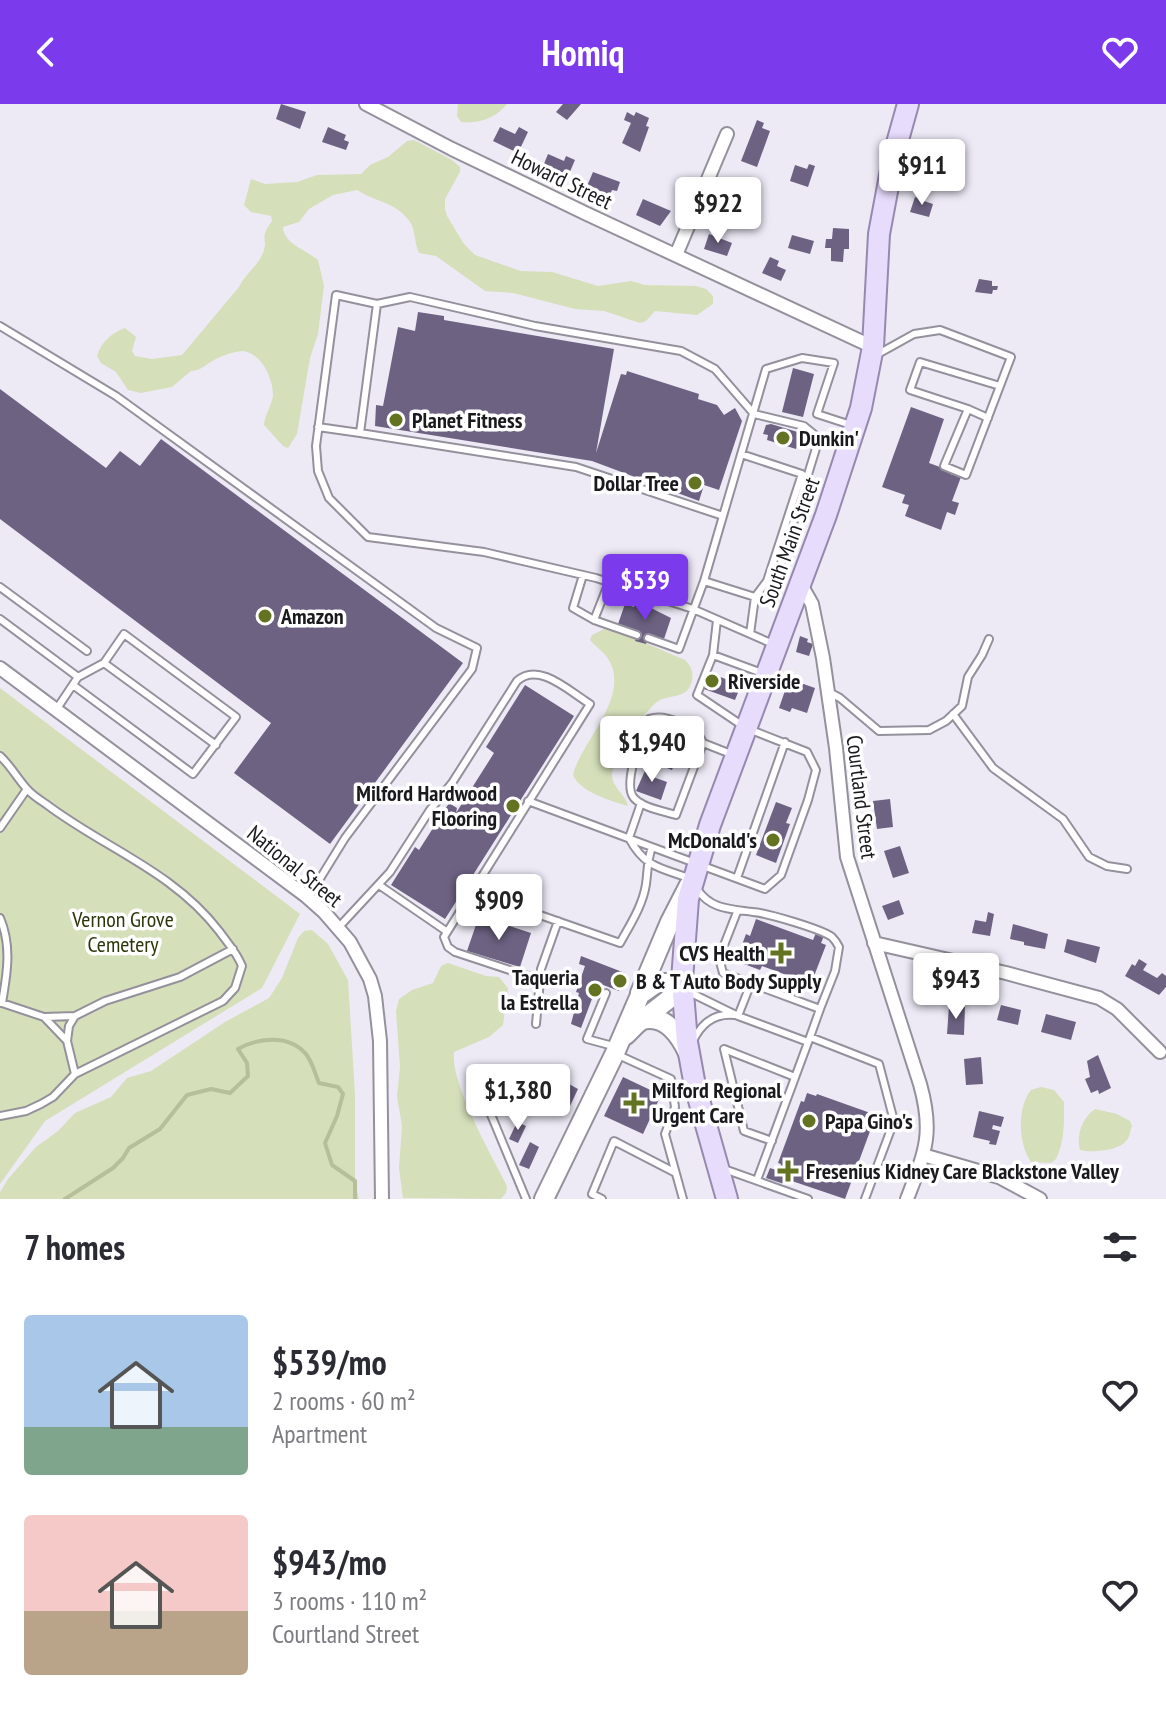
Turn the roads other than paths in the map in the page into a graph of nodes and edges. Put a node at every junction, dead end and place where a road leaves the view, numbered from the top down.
1 (366, 104) edge
2 (908, 104) edge
3 (727, 134) dead end
4 (676, 255) junction
5 (377, 304) junction
6 (0, 326) edge
7 (872, 352) junction
8 (1000, 386) junction
9 (968, 409) junction
10 (754, 414) junction
11 (988, 418) junction
12 (855, 426) junction
13 (318, 427) junction
14 (360, 433) junction
15 (741, 454) junction
16 (723, 516) junction
17 (583, 575) junction
18 (704, 581) junction
19 (767, 581) junction
20 (609, 582) junction
21 (800, 583) junction
22 (0, 587) edge
23 (755, 597) junction
24 (693, 609) junction
25 (0, 619) edge
26 (594, 620) junction
27 (717, 620) junction
28 (750, 634) junction
29 (637, 635) dead end
30 (648, 638) dead end
31 (989, 639) dead end
32 (776, 646) junction
33 (87, 651) dead end
34 (713, 655) junction
35 (104, 663) junction
36 (0, 668) edge
37 (766, 674) junction
38 (78, 677) junction
39 (73, 685) junction
40 (827, 691) junction
41 (56, 710) junction
42 (953, 714) junction
43 (746, 728) junction
44 (785, 742) junction
45 (703, 743) junction
46 (216, 745) junction
47 (0, 756) edge
48 (735, 756) junction
49 (27, 789) junction
50 (528, 801) junction
51 (641, 803) junction
52 (0, 828) edge
53 (629, 838) junction
54 (652, 847) junction
55 (646, 862) junction
56 (1127, 869) dead end
57 (694, 871) junction
58 (737, 878) junction
59 (379, 885) junction
60 (471, 891) junction
61 (308, 898) junction
62 (737, 912) junction
63 (0, 918) edge
64 (558, 921) junction
65 (338, 928) junction
66 (446, 931) junction
67 (874, 943) junction
68 (233, 949) junction
69 (540, 980) junction
70 (751, 983) junction
71 (682, 989) junction
72 (606, 993) dead end
73 (636, 1002) junction
74 (1, 1003) edge
75 (820, 1009) junction
76 (75, 1016) junction
77 (738, 1016) junction
78 (44, 1017) junction
79 (640, 1021) junction
80 (536, 1024) dead end
81 (809, 1040) junction
82 (67, 1041) junction
83 (617, 1050) junction
84 (1160, 1052) dead end
85 (689, 1056) junction
86 (75, 1074) junction
87 (795, 1077) junction
88 (487, 1105) dead end
89 (0, 1116) edge
90 (772, 1141) junction
91 (923, 1155) junction
92 (717, 1166) junction
93 (675, 1172) junction
94 (757, 1180) junction
95 (382, 1199) edge
96 (526, 1199) edge
97 (544, 1199) edge
98 (602, 1199) edge
99 (683, 1199) edge
100 (727, 1199) edge
101 (808, 1199) edge
102 (865, 1199) edge
103 (907, 1199) edge
104 (1040, 1199) edge

1 - 4 street, Howard Street
2 - 7 main road, South Main Street
3 - 4 street
4 - 7 street, Howard Street
5 - 10 lane
5 - 13 lane
5 - 14 lane
6 - 61 lane
7 - 8 lane
7 - 12 main road, South Main Street
8 - 9 lane
8 - 11 lane
9 - 11 lane
9 - 11 lane
10 - 12 lane
10 - 15 lane
10 - 19 lane
12 - 21 main road, South Main Street
13 - 14 lane
13 - 17 lane
14 - 16 lane
15 - 16 lane
15 - 19 lane
16 - 18 lane
17 - 20 lane
17 - 26 lane
18 - 23 lane
18 - 24 lane
19 - 23 lane
20 - 24 lane
20 - 26 lane
21 - 32 main road, South Main Street
21 - 40 street, Courtland Street
22 - 33 lane
23 - 28 lane
24 - 27 lane
24 - 30 lane
25 - 38 lane
26 - 29 lane
27 - 28 lane
27 - 34 lane
28 - 32 lane
31 - 42 lane
32 - 37 main road, South Main Street
34 - 37 lane
34 - 43 lane
35 - 38 lane
35 - 46 lane
35 - 46 lane
36 - 41 street, National Street
37 - 43 main road, South Main Street
38 - 39 lane
39 - 41 lane
39 - 46 lane
40 - 42 lane
40 - 67 street, Courtland Street
41 - 61 street, National Street
42 - 56 lane
43 - 44 lane
43 - 48 main road, South Main Street
44 - 58 lane
44 - 58 lane
45 - 48 lane
45 - 51 lane
45 - 51 lane
47 - 49 lane
48 - 57 main road, South Main Street
49 - 52 lane
49 - 68 lane
50 - 53 lane
50 - 59 lane
50 - 60 lane
51 - 53 lane
53 - 54 lane
53 - 55 lane
54 - 55 lane
54 - 57 lane
55 - 57 lane
55 - 64 lane
57 - 58 lane
57 - 62 lane
57 - 71 main road, South Main Street
57 - 73 main road
59 - 65 lane
59 - 66 lane
60 - 64 lane
60 - 66 lane
61 - 65 street, National Street
62 - 70 lane
62 - 75 lane
63 - 74 lane
64 - 69 lane
65 - 95 street, National Street
66 - 69 lane
67 - 84 street
67 - 91 street, Courtland Street
68 - 76 lane
68 - 86 lane
69 - 80 lane
70 - 75 lane
70 - 77 lane
71 - 73 main road
71 - 77 lane
71 - 79 main road
71 - 85 main road, South Main Street
72 - 83 lane
73 - 83 main road
74 - 78 lane
75 - 81 lane
76 - 78 lane
76 - 82 lane
77 - 81 lane
77 - 85 lane
78 - 82 lane
79 - 83 main road
79 - 85 main road
81 - 87 lane
81 - 102 lane
82 - 86 lane
83 - 93 lane
83 - 97 main road
85 - 92 main road, South Main Street
86 - 89 lane
87 - 90 lane
87 - 90 lane
88 - 96 lane
90 - 94 lane
91 - 103 street, Courtland Street
91 - 104 street
92 - 94 lane
92 - 100 main road, South Main Street
93 - 98 lane
93 - 99 lane
94 - 101 lane

